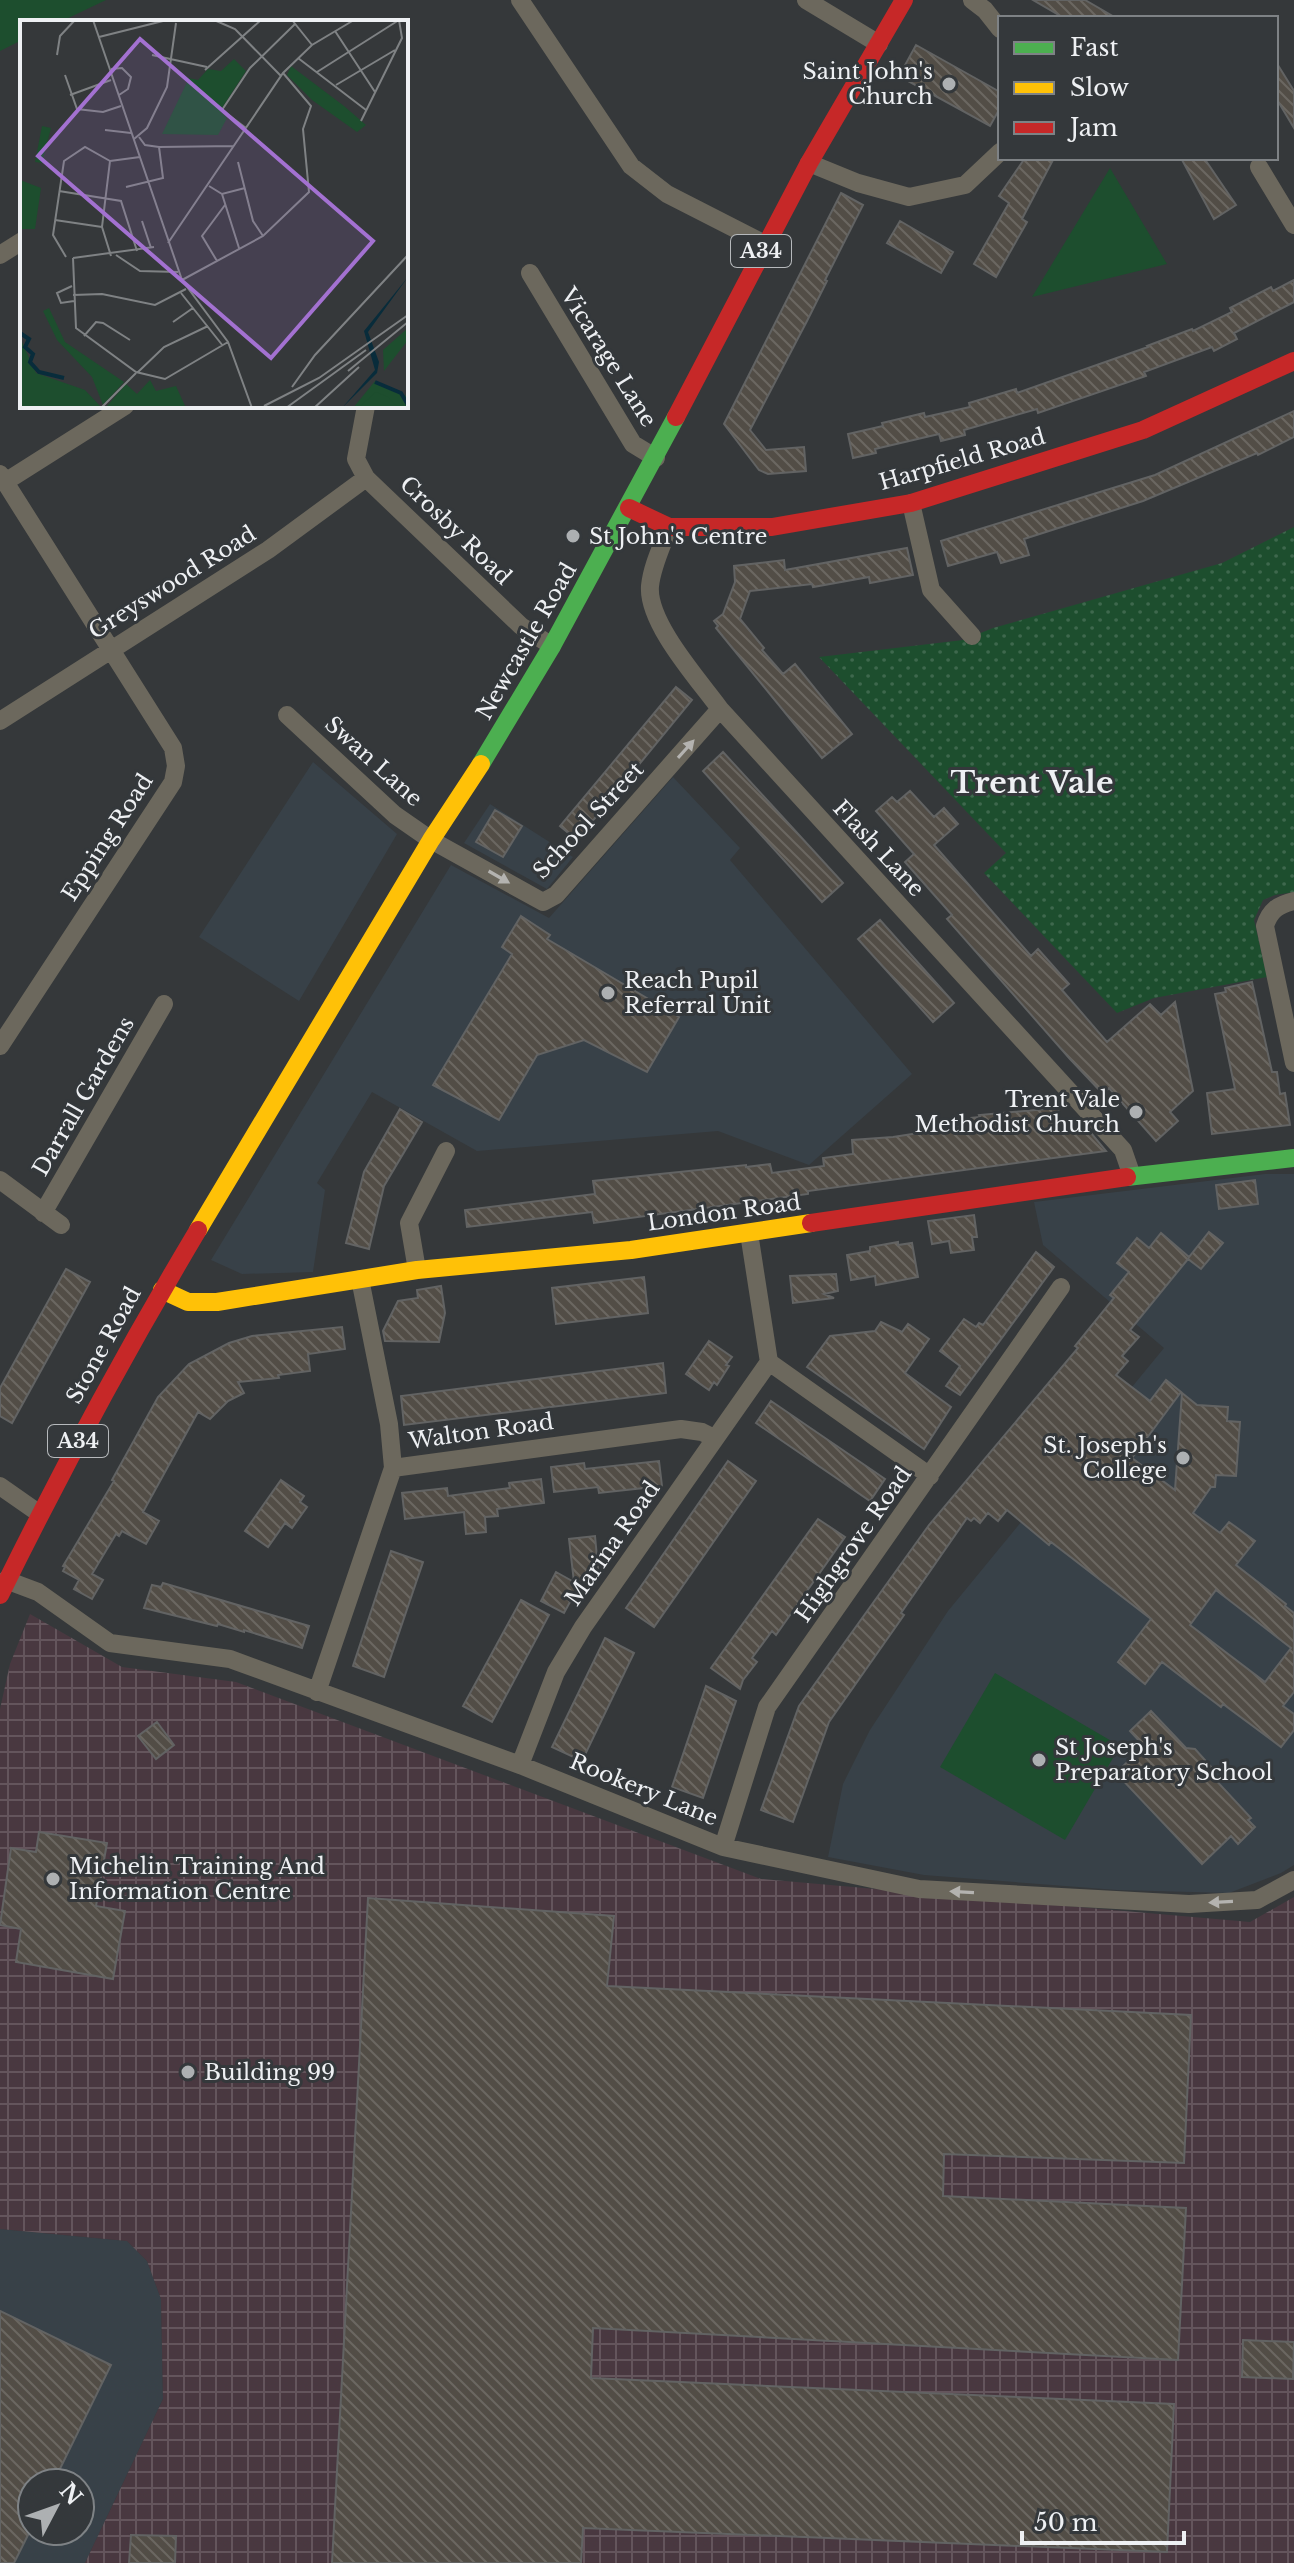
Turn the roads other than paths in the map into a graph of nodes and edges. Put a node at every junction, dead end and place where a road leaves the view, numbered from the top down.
1 (520, 0) edge
2 (806, 0) edge
3 (904, 0) edge
4 (972, 0) edge
5 (998, 26) edge
6 (879, 44) junction
7 (998, 154) edge
8 (809, 163) junction
9 (1259, 167) dead end
10 (1294, 225) edge
11 (20, 242) edge
12 (765, 244) junction
13 (0, 255) edge
14 (530, 273) dead end
15 (1294, 361) edge
16 (122, 408) edge
17 (366, 408) edge
18 (656, 458) junction
19 (3, 478) edge
20 (366, 478) junction
21 (911, 503) junction
22 (629, 508) junction
23 (669, 527) junction
24 (972, 636) dead end
25 (552, 646) junction
26 (110, 649) junction
27 (720, 709) junction
28 (287, 715) dead end
29 (0, 721) edge
30 (431, 840) junction
31 (1294, 901) edge
32 (164, 1004) dead end
33 (0, 1046) edge
34 (1294, 1063) edge
35 (446, 1151) dead end
36 (1294, 1158) edge
37 (1132, 1176) junction
38 (0, 1180) edge
39 (43, 1213) junction
40 (61, 1225) dead end
41 (749, 1233) junction
42 (417, 1270) junction
43 (360, 1279) junction
44 (1061, 1287) dead end
45 (162, 1290) junction
46 (769, 1362) junction
47 (714, 1438) junction
48 (393, 1468) junction
49 (930, 1476) junction
50 (0, 1486) edge
51 (40, 1514) junction
52 (3, 1587) edge
53 (317, 1692) junction
54 (520, 1765) junction
55 (723, 1847) junction
56 (1294, 1880) edge

1 - 12 street
2 - 6 street
3 - 6 main road, Newcastle Road / A34
4 - 5 street
6 - 8 main road, Newcastle Road / A34
7 - 8 street
8 - 12 main road, Newcastle Road / A34
9 - 10 street
11 - 13 street
12 - 18 main road, Newcastle Road / A34
14 - 18 street, Vicarage Lane
15 - 21 main road, Harpfield Road
16 - 19 street
17 - 20 street
18 - 22 main road, Newcastle Road / A34
19 - 26 street, Epping Road
20 - 25 street, Crosby Road
20 - 26 street, Greyswood Road
21 - 23 main road, Harpfield Road
21 - 24 street
22 - 23 main road, Harpfield Road
22 - 25 main road, Newcastle Road / A34
23 - 27 street, Flash Lane
25 - 30 main road, Newcastle Road / A34
26 - 29 street, Greyswood Road
26 - 33 street, Epping Road
30 -> 27 street, School Street
27 - 37 street, Flash Lane
28 - 30 street, Swan Lane
30 - 45 main road, Newcastle Road / A34
31 - 34 street
32 - 39 street, Darrall Gardens
35 - 42 street
36 - 37 main road, London Road
37 - 41 main road, London Road
38 - 39 street
39 - 40 street
41 - 42 main road, London Road
41 - 46 street
42 - 43 main road, London Road
43 - 45 main road, London Road
43 - 48 street
44 - 49 street, Highgrove Road
45 - 51 main road, Stone Road / A34
46 - 47 street, Marina Road
46 - 49 street
47 - 48 street, Walton Road
47 - 54 street, Marina Road
48 - 53 street, Walton Road
49 - 55 street, Highgrove Road
50 - 51 street
51 - 52 main road, Stone Road / A34
52 - 53 street, Rookery Lane
53 - 54 street, Rookery Lane
54 - 55 street, Rookery Lane
56 -> 55 street, Rookery Lane

